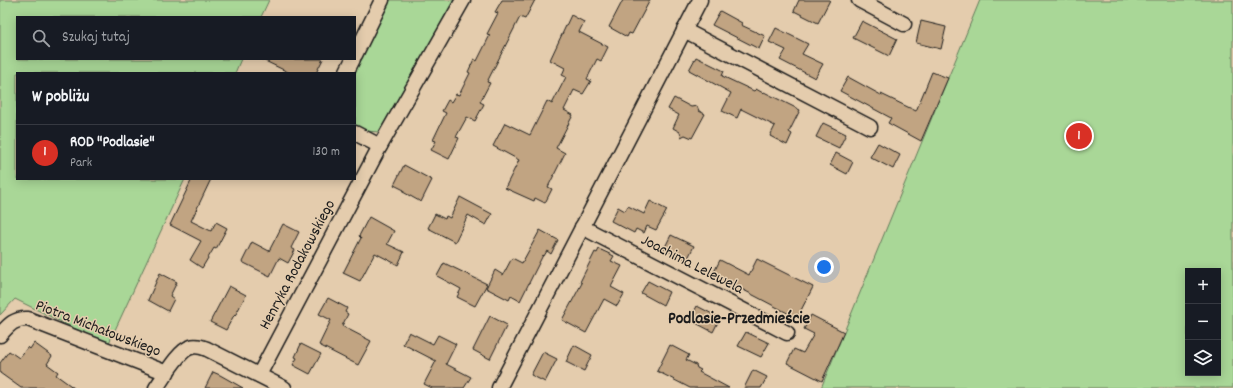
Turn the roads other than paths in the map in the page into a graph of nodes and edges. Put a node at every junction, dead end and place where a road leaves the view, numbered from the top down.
1 (382, 0) edge
2 (463, 0) edge
3 (700, 0) edge
4 (859, 0) edge
5 (904, 24) dead end
6 (684, 30) junction
7 (356, 52) edge
8 (352, 60) edge
9 (346, 72) edge
10 (870, 127) dead end
11 (356, 134) edge
12 (380, 146) junction
13 (582, 227) junction
14 (787, 333) dead end
15 (0, 336) edge
16 (167, 373) junction
17 (259, 375) junction
18 (156, 388) edge
19 (284, 388) edge
20 (499, 388) edge

1 - 7 street
2 - 12 street, Henryka Rodakowskiego
3 - 6 street
4 - 5 street
6 - 10 street
6 - 13 street
8 - 9 street
11 - 12 street
12 - 17 street, Henryka Rodakowskiego
13 - 14 street, Joachima Lelewela
13 - 20 street
15 - 16 street, Piotra Michałowskiego
16 - 17 street, Piotra Michałowskiego
16 - 18 street, Piotra Michałowskiego
17 - 19 street

